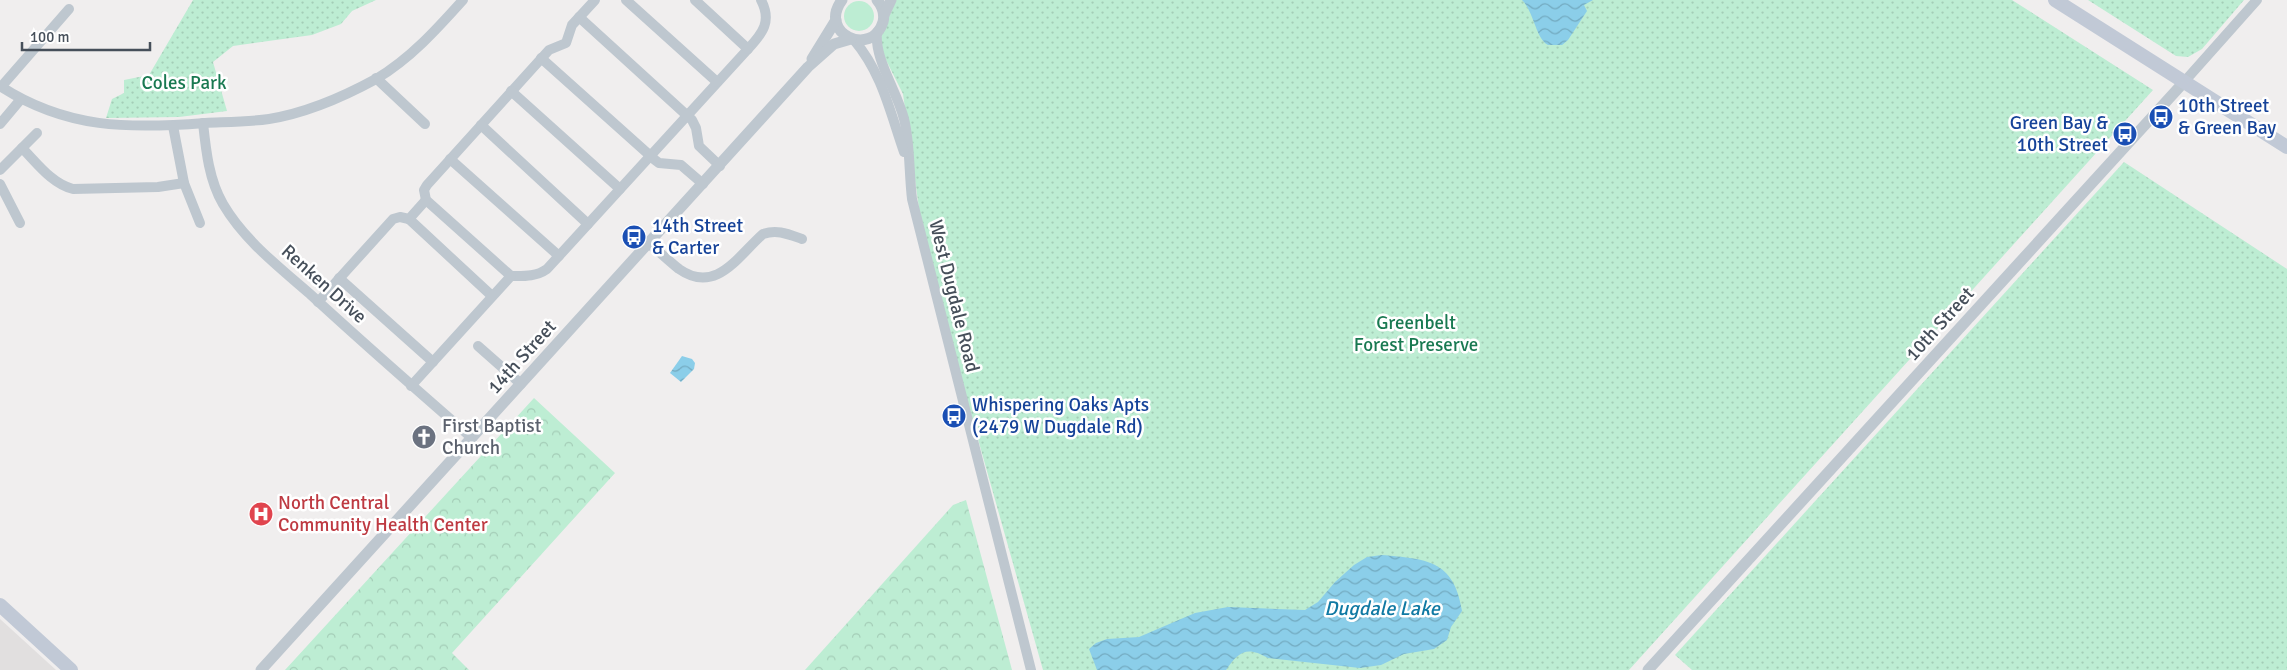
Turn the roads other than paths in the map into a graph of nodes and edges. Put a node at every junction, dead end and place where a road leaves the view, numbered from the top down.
1 (462, 0) edge
2 (595, 0) edge
3 (626, 0) edge
4 (694, 0) edge
5 (761, 0) edge
6 (877, 0) edge
7 (891, 0) edge
8 (2055, 0) edge
9 (2257, 0) edge
10 (840, 2) edge
11 (69, 9) dead end
12 (884, 15) junction
13 (579, 17) junction
14 (836, 20) junction
15 (877, 32) junction
16 (852, 39) junction
17 (748, 49) junction
18 (541, 58) junction
19 (808, 67) junction
20 (376, 78) junction
21 (717, 82) junction
22 (2184, 82) junction
23 (0, 86) edge
24 (511, 91) junction
25 (21, 99) junction
26 (687, 115) junction
27 (203, 123) junction
28 (0, 124) edge
29 (425, 124) dead end
30 (480, 125) junction
31 (173, 126) junction
32 (37, 133) dead end
33 (2287, 147) edge
34 (22, 148) junction
35 (650, 156) junction
36 (450, 159) junction
37 (908, 163) junction
38 (720, 166) junction
39 (0, 170) edge
40 (184, 183) junction
41 (0, 184) edge
42 (703, 184) junction
43 (620, 189) junction
44 (426, 200) junction
45 (409, 219) junction
46 (20, 223) dead end
47 (200, 223) dead end
48 (588, 224) junction
49 (802, 239) dead end
50 (649, 244) junction
51 (559, 256) junction
52 (510, 276) junction
53 (339, 278) junction
54 (492, 296) junction
55 (318, 302) junction
56 (478, 346) dead end
57 (433, 362) junction
58 (521, 384) junction
59 (411, 386) junction
60 (472, 438) junction
61 (0, 605) edge
62 (71, 670) edge
63 (261, 670) edge
64 (1031, 670) edge
65 (1648, 670) edge

1 - 20 street
2 - 13 street
3 - 21 street
4 - 17 street
5 - 17 street
6 - 12 street
7 - 12 street
8 - 22 main road
9 - 22 street, 10th Street
10 - 14 street, 14th Street
11 - 23 street
12 - 15 street
13 - 18 street
13 - 26 street
14 - 16 street
14 - 19 street, 14th Street
15 - 16 street, 14th Street
15 - 37 street
16 - 19 street, 14th Street
16 - 37 street
17 - 21 street
18 - 24 street
18 - 35 street
19 - 38 street, 14th Street
20 - 27 street
20 - 29 street
21 - 26 street
22 - 33 main road
22 - 65 street, 10th Street
23 - 25 street
24 - 30 street
24 - 43 street
25 - 28 street
25 - 31 street
26 - 35 street
26 - 38 street
27 - 31 street
27 - 55 street, Renken Drive
30 - 36 street
30 - 48 street
31 - 40 street
32 - 34 street
34 - 39 street
34 - 40 street
35 - 42 street
35 - 43 street
36 - 44 street
36 - 51 street
37 - 64 street, West Dugdale Road
38 - 42 street, 14th Street
40 - 47 street
41 - 46 street
42 - 50 street, 14th Street
43 - 48 street
44 - 45 street
44 - 52 street
45 - 53 street
45 - 54 street
48 - 51 street
49 - 50 street
50 - 58 street, 14th Street
51 - 52 street
52 - 54 street
53 - 55 street
53 - 57 street
54 - 57 street
55 - 59 street, Renken Drive
56 - 58 street
57 - 59 street
58 - 60 street, 14th Street
59 - 60 street, Renken Drive
60 - 63 street, 14th Street
61 - 62 main road

